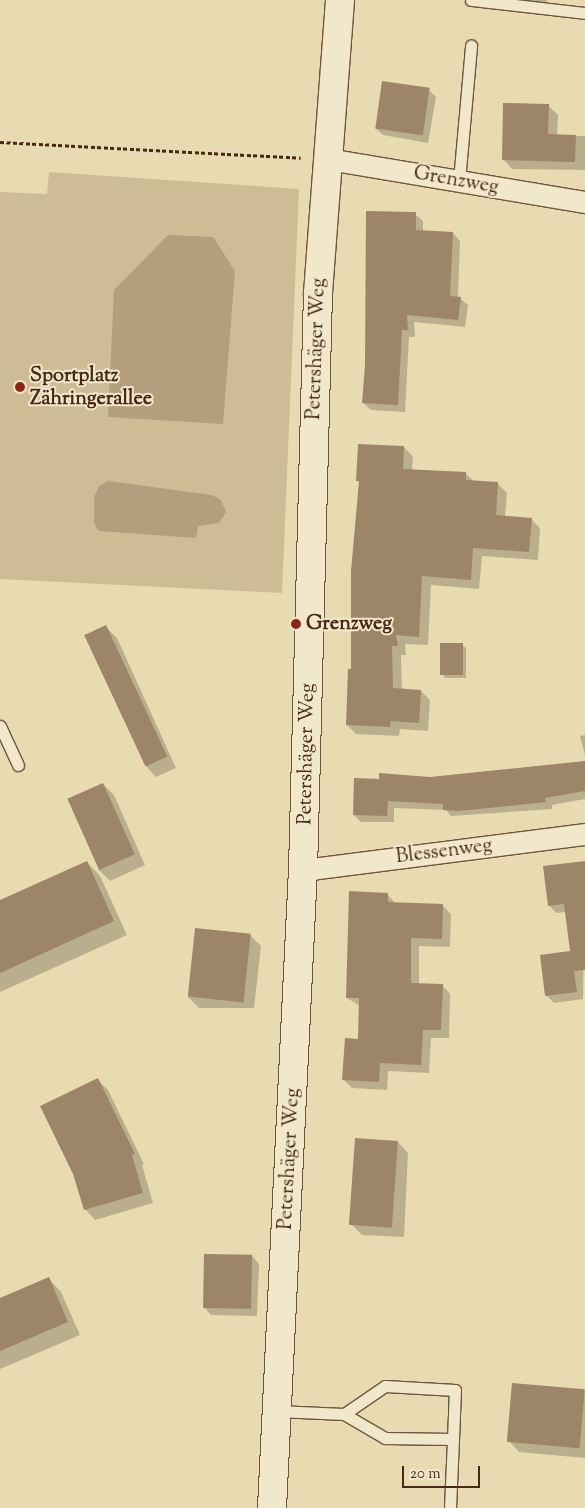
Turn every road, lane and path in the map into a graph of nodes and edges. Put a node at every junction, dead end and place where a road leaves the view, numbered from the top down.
1 (340, 0) edge
2 (471, 0) edge
3 (585, 13) edge
4 (471, 46) dead end
5 (0, 142) edge
6 (328, 159) junction
7 (458, 181) junction
8 (585, 202) edge
9 (0, 726) edge
10 (18, 765) dead end
11 (585, 834) edge
12 (303, 870) junction
13 (277, 1411) junction
14 (344, 1414) junction
15 (453, 1439) junction
16 (272, 1508) edge
17 (450, 1508) edge

1 - 6 street, Petershäger Weg
2 - 3 lane
4 - 7 lane
5 - 6 path
6 - 7 street, Grenzweg
6 - 12 street, Petershäger Weg
7 - 8 street, Grenzweg
9 - 10 lane
11 - 12 street, Blessenweg
12 - 13 street, Petershäger Weg
13 - 14 lane
13 - 16 street, Petershäger Weg
14 - 15 lane
14 - 15 lane
15 - 17 lane

